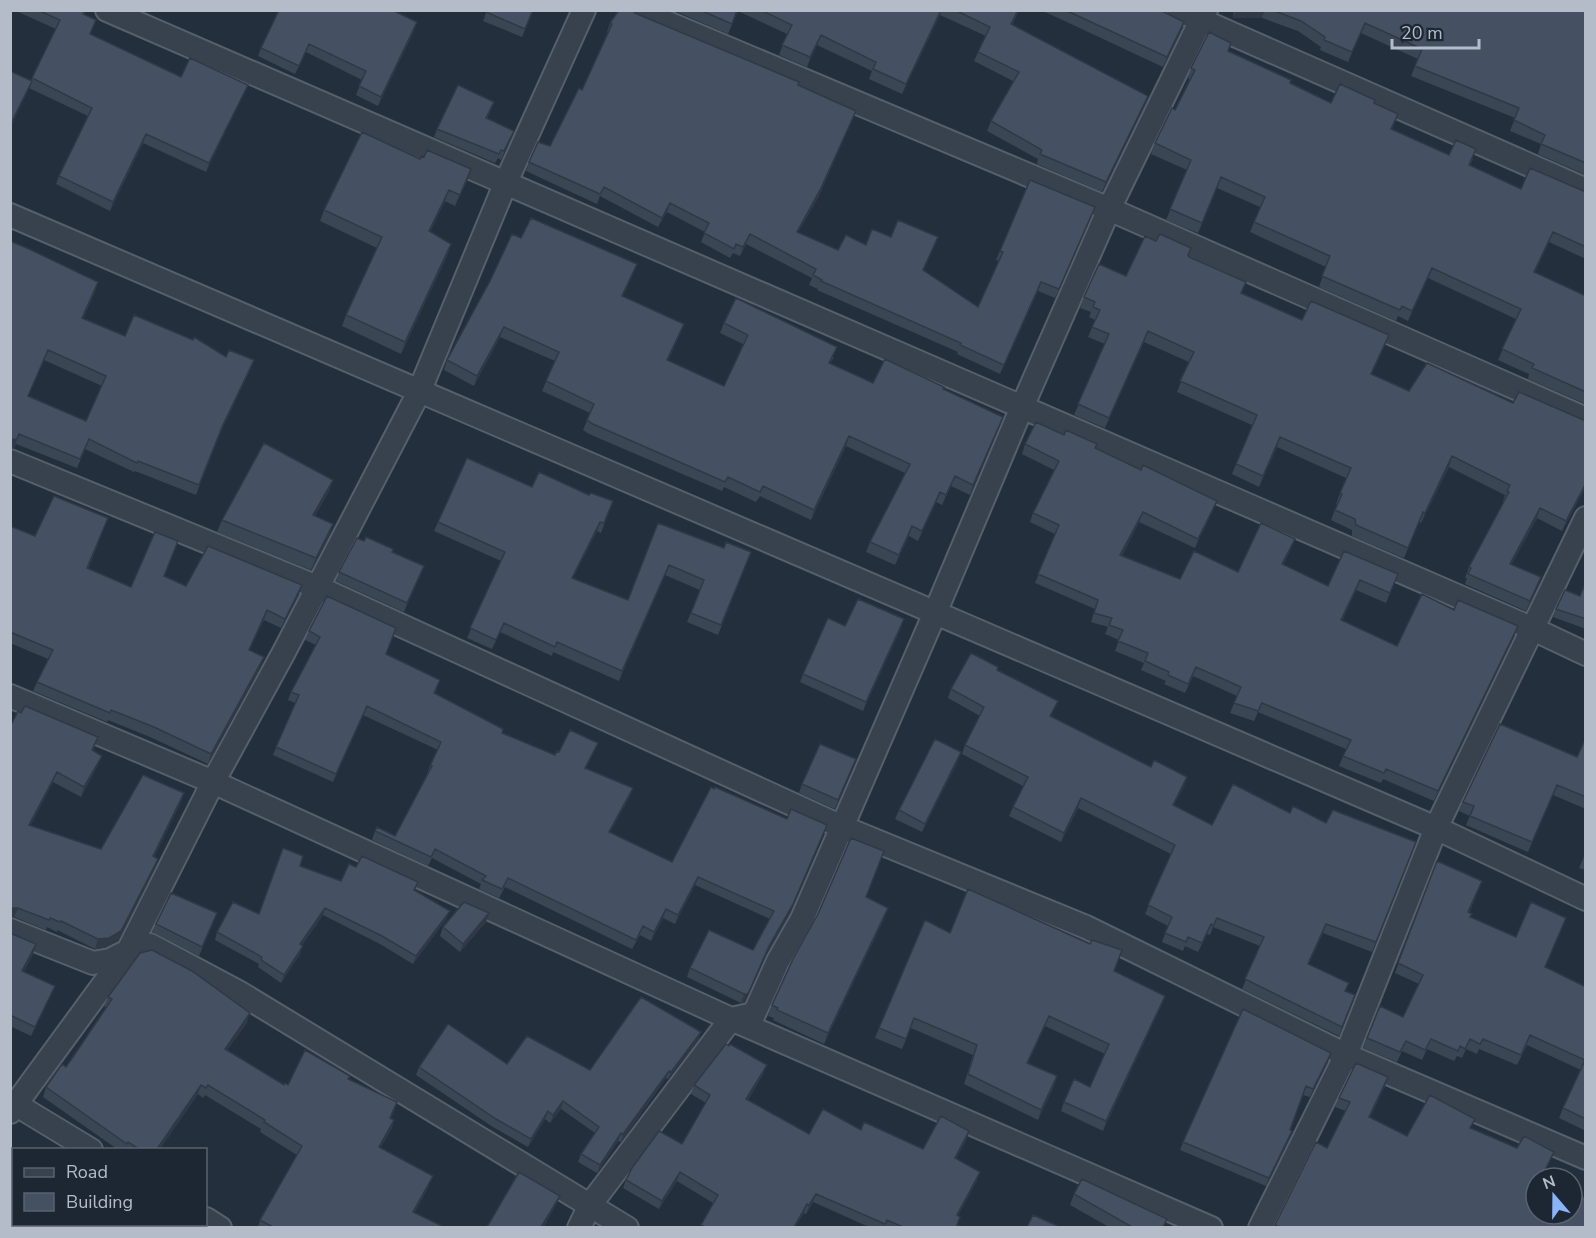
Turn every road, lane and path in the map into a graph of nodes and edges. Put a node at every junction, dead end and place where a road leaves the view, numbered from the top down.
1 (107, 10) edge
2 (584, 10) edge
3 (637, 10) edge
4 (1178, 10) edge
5 (1204, 16) edge
6 (506, 182) junction
7 (1586, 190) edge
8 (1109, 209) junction
9 (10, 215) edge
10 (419, 392) junction
11 (1022, 407) junction
12 (1586, 419) edge
13 (10, 461) edge
14 (1586, 518) edge
15 (317, 587) junction
16 (935, 613) junction
17 (1531, 628) junction
18 (1586, 654) edge
19 (10, 696) edge
20 (213, 782) junction
21 (842, 827) junction
22 (1436, 828) junction
23 (1586, 899) edge
24 (10, 930) edge
25 (129, 951) junction
26 (731, 1019) junction
27 (1346, 1054) junction
28 (12, 1106) edge
29 (89, 1148) edge
30 (1586, 1158) edge
31 (590, 1205) junction
32 (579, 1227) edge
33 (627, 1227) edge
34 (1211, 1227) edge
35 (1260, 1227) edge

1 - 6 street
2 - 6 street
3 - 8 street
4 - 5 street
5 - 7 street
5 - 8 street
6 - 10 street
6 - 11 street
8 - 11 street
8 - 12 street
9 - 10 street
10 - 15 street
10 - 16 street
11 - 16 street
11 - 17 street
13 - 15 street
14 - 17 street
15 - 20 street
15 - 21 street
16 - 21 street
16 - 22 street
17 - 18 street
17 - 22 street
19 - 20 street
20 - 25 street
20 - 26 street
21 - 26 street
21 - 27 street
22 - 23 street
22 - 27 street
24 - 25 street
25 - 28 street
25 - 31 street
26 - 31 street
26 - 34 street
27 - 30 street
27 - 35 street
28 - 29 street
31 - 32 street
31 - 33 street

